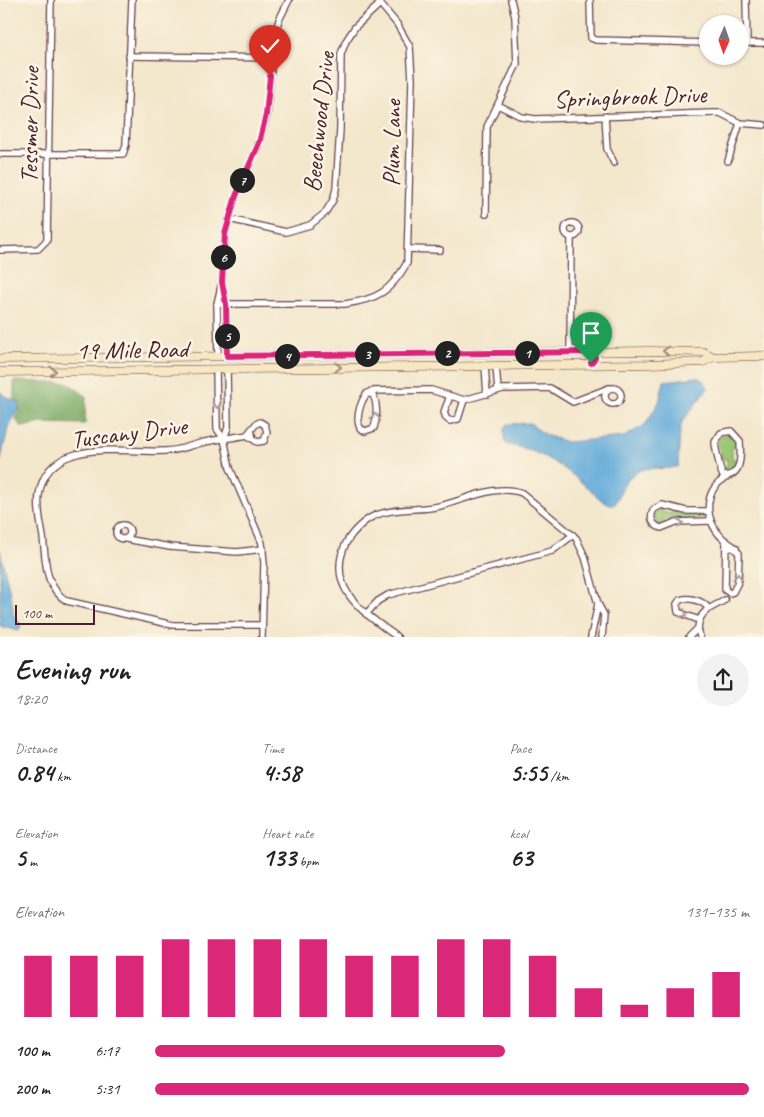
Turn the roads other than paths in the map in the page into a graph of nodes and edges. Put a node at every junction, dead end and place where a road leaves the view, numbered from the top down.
1 (51, 0) edge
2 (132, 0) edge
3 (289, 0) edge
4 (511, 0) edge
5 (590, 0) edge
6 (746, 0) edge
7 (378, 2) edge
8 (745, 15) edge
9 (699, 43) edge
10 (749, 43) edge
11 (764, 44) edge
12 (129, 56) junction
13 (271, 58) junction
14 (498, 105) junction
15 (605, 116) junction
16 (740, 123) junction
17 (764, 125) edge
18 (0, 154) edge
19 (48, 154) junction
20 (728, 161) dead end
21 (614, 163) dead end
22 (486, 214) dead end
23 (229, 219) junction
24 (571, 237) dead end
25 (0, 250) edge
26 (408, 250) junction
27 (440, 250) dead end
28 (222, 282) junction
29 (217, 304) junction
30 (226, 304) junction
31 (570, 352) junction
32 (594, 352) junction
33 (688, 352) junction
34 (487, 353) junction
35 (218, 356) junction
36 (227, 356) junction
37 (293, 356) junction
38 (714, 356) junction
39 (764, 356) edge
40 (194, 357) junction
41 (0, 359) edge
42 (9, 359) junction
43 (686, 363) junction
44 (588, 364) junction
45 (484, 366) junction
46 (496, 366) junction
47 (289, 368) junction
48 (190, 369) junction
49 (216, 369) junction
50 (227, 369) junction
51 (2, 372) edge
52 (609, 388) junction
53 (375, 390) junction
54 (498, 390) junction
55 (366, 394) junction
56 (487, 394) junction
57 (597, 394) junction
58 (450, 396) junction
59 (605, 397) junction
60 (376, 399) junction
61 (464, 400) junction
62 (249, 433) junction
63 (224, 439) junction
64 (719, 472) junction
65 (727, 476) junction
66 (719, 482) junction
67 (708, 511) junction
68 (710, 522) junction
69 (131, 532) junction
70 (574, 535) junction
71 (126, 539) junction
72 (137, 540) junction
73 (726, 542) junction
74 (736, 548) junction
75 (263, 549) junction
76 (726, 550) junction
77 (725, 590) junction
78 (733, 592) junction
79 (725, 600) junction
80 (598, 604) junction
81 (708, 608) junction
82 (366, 614) junction
83 (699, 620) junction
84 (262, 625) junction
85 (698, 628) junction
86 (262, 637) edge
87 (397, 637) edge
88 (591, 637) edge
89 (602, 637) edge
90 (689, 637) edge
91 (700, 637) edge

1 - 19 street, Tessmer Drive
2 - 12 street
3 - 13 street
4 - 14 street
5 - 9 street
6 - 8 street
7 - 23 street, Beechwood Drive
7 - 26 street, Plum Lane
10 - 11 street
12 - 13 street
12 - 19 street
13 - 23 street
14 - 15 street, Springbrook Drive
14 - 22 street
15 - 16 street, Springbrook Drive
15 - 21 street
16 - 17 street, Springbrook Drive
16 - 20 street
18 - 19 street
19 - 25 street, Tessmer Drive
23 - 28 street
24 - 31 street
26 - 27 street
26 - 30 street, Plum Lane
28 - 29 street
28 - 30 street
29 - 30 street
29 - 35 street
30 - 36 street
31 - 32 main road, 19 Mile Road
31 - 34 main road, 19 Mile Road
33 -> 32 main road, 19 Mile Road
32 - 44 main road
33 - 38 main road, 19 Mile Road
33 - 43 main road
34 - 37 main road, 19 Mile Road
34 - 45 main road
35 - 36 main road, 19 Mile Road
35 - 40 main road, 19 Mile Road
36 - 37 main road, 19 Mile Road
37 - 47 main road
38 - 39 main road, 19 Mile Road
38 - 43 main road, 19 Mile Road
40 - 42 main road, 19 Mile Road
40 - 48 main road
41 - 42 main road, 19 Mile Road
42 - 51 main road
43 - 44 main road, 19 Mile Road
44 - 46 main road, 19 Mile Road
45 - 46 main road, 19 Mile Road
47 -> 45 main road, 19 Mile Road
45 - 56 street
46 - 54 street
47 - 50 main road, 19 Mile Road
48 - 49 main road, 19 Mile Road
51 -> 48 main road, 19 Mile Road
49 - 50 main road, 19 Mile Road
49 -> 63 street
50 - 63 street
52 - 57 street
52 - 59 street
52 - 59 street
53 - 55 street
53 - 58 street
53 - 60 street
54 - 56 street
54 - 57 street
55 - 60 street
55 -> 60 street
56 - 61 street
57 - 59 street
58 - 61 street
58 - 61 street
62 - 62 street
62 - 63 street, Tuscany Drive
63 - 75 street
63 - 84 street, Tuscany Drive
64 - 65 street
64 - 65 street
64 - 66 street
65 - 66 street
66 - 67 street
67 - 68 street
67 -> 68 street
68 - 73 street
69 - 71 street
69 - 71 street
69 - 72 street
70 - 80 street
70 - 82 street
70 - 82 street
71 - 72 street
72 - 75 street
73 - 74 street
73 - 76 street
74 - 76 street
78 -> 74 street
75 - 84 street
76 - 77 street
77 - 78 street
77 - 79 street
78 - 79 street
79 - 81 street
80 - 88 street
80 - 89 street
81 - 83 street
81 -> 83 street
82 - 87 street
83 - 85 street
84 - 86 street
85 - 90 street
85 - 91 street

